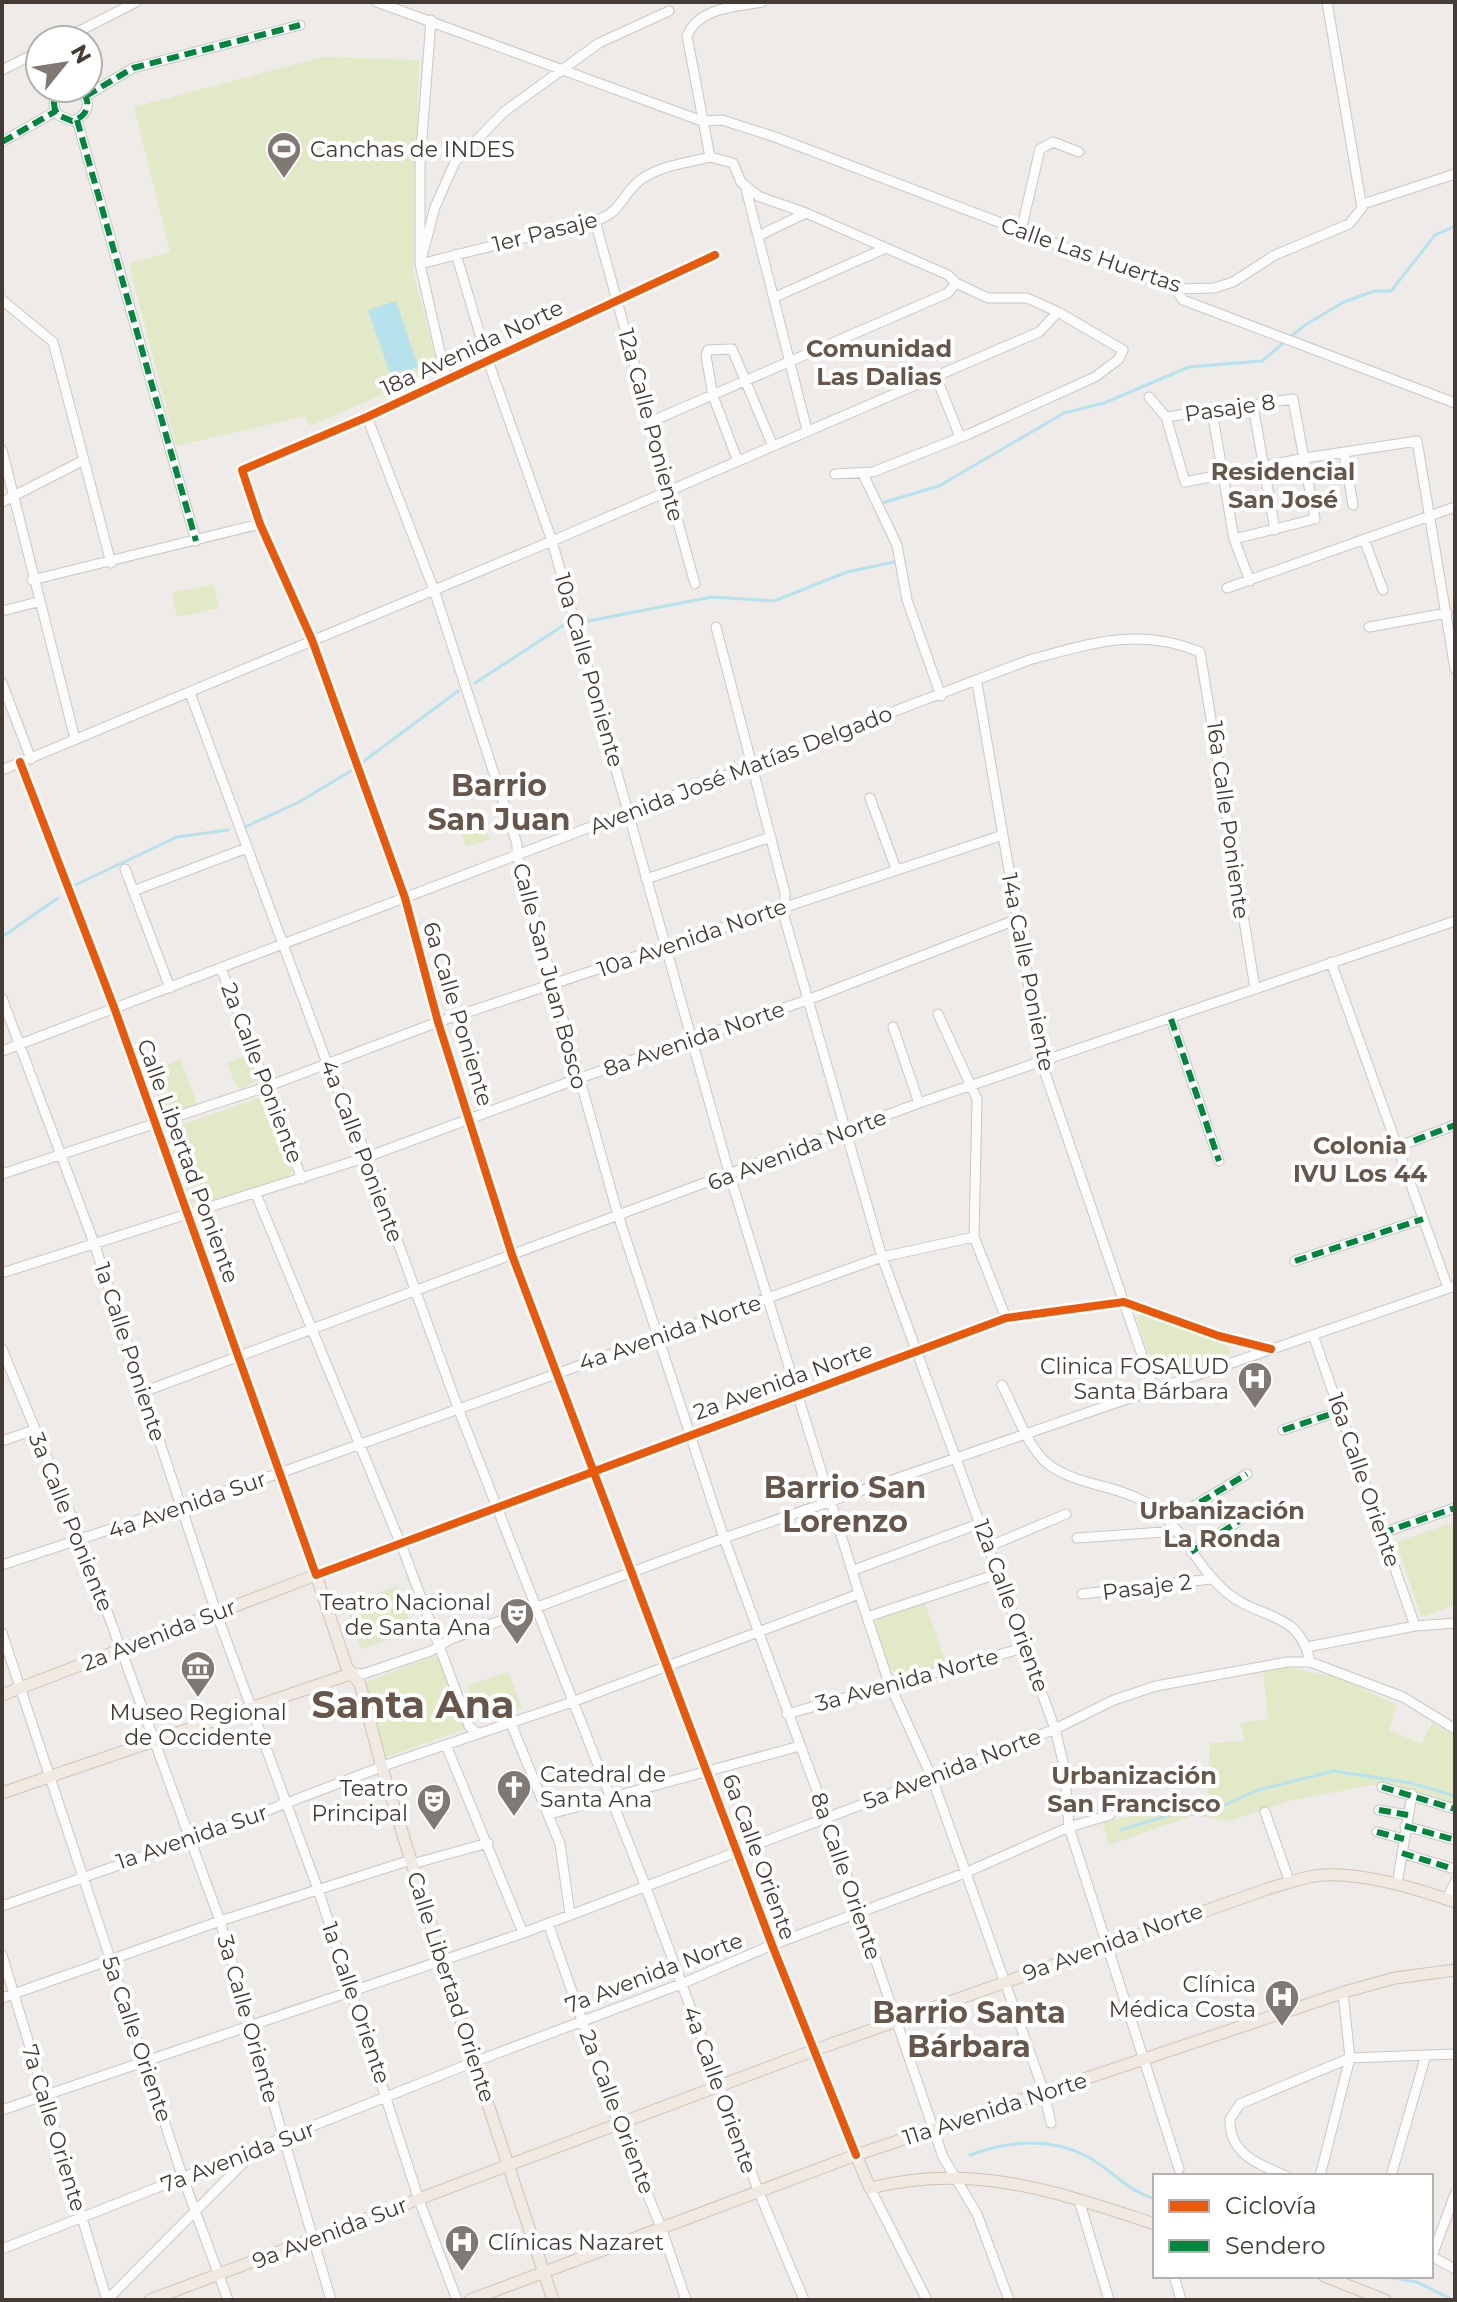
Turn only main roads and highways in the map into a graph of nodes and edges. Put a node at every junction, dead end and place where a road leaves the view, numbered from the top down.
1 (316, 1575) joint
2 (353, 1673) junction
3 (2, 1695) edge
4 (2, 1793) edge
5 (1451, 1901) edge
6 (1455, 1970) edge
7 (856, 2155) junction
8 (508, 2163) junction
9 (1153, 2223) edge
10 (543, 2272) junction
11 (1329, 2278) edge
12 (150, 2300) edge
13 (470, 2300) edge
14 (553, 2300) edge
15 (1385, 2300) edge

1 - 2 main road, Calle Libertad Poniente
1 - 3 main road, 2a Avenida Sur
2 - 4 main road
2 - 8 main road, Calle Libertad Oriente
5 - 8 main road, 9a Avenida Norte
6 - 7 main road, 11a Avenida Norte
7 - 9 main road, 6a Calle Oriente
7 - 10 main road, 11a Avenida Norte
8 - 10 main road, Calle Libertad Oriente
8 - 12 main road, 9a Avenida Sur
10 - 13 main road, 11a Avenida Norte
10 - 14 main road, Calle Libertad Oriente
11 - 15 main road

